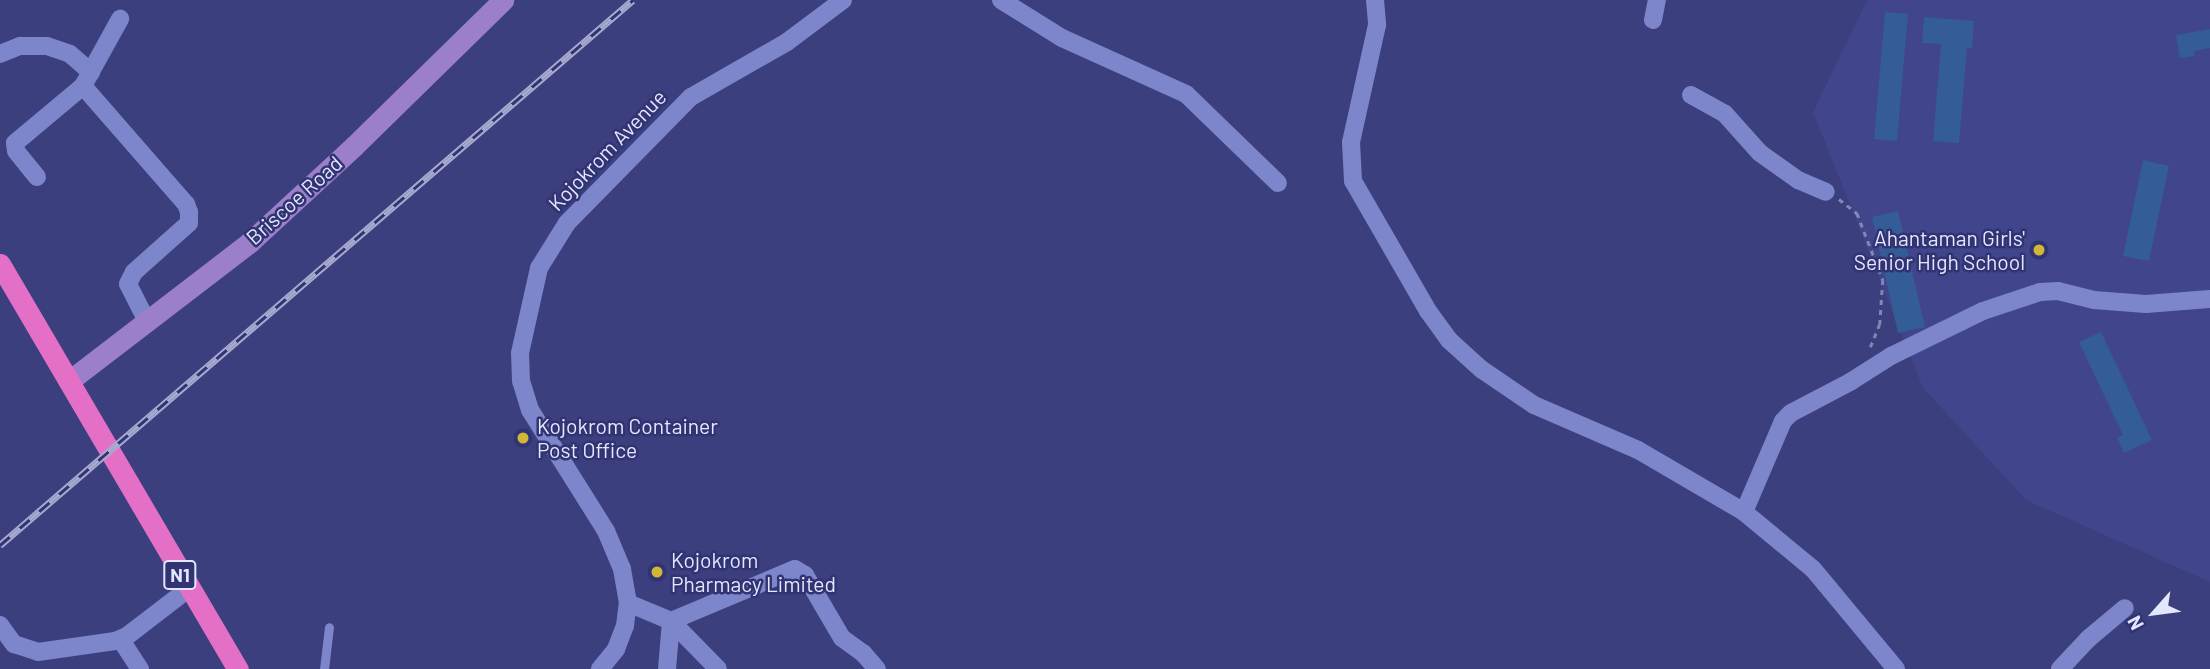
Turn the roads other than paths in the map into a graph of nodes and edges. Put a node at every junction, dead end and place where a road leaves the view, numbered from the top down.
1 (503, 0) edge
2 (843, 0) edge
3 (1000, 0) edge
4 (1375, 0) edge
5 (1657, 0) edge
6 (120, 19) dead end
7 (1653, 20) dead end
8 (0, 54) edge
9 (87, 79) junction
10 (1691, 95) dead end
11 (37, 177) dead end
12 (1278, 183) dead end
13 (1826, 192) road end
14 (0, 264) edge
15 (2210, 299) edge
16 (146, 319) junction
17 (69, 381) junction
18 (1744, 512) junction
19 (188, 589) junction
20 (628, 603) junction
21 (2125, 608) dead end
22 (671, 621) junction
23 (0, 625) edge
24 (329, 627) dead end
25 (121, 640) junction
26 (132, 665) edge
27 (238, 669) edge
28 (324, 669) edge
29 (600, 669) edge
30 (667, 669) edge
31 (718, 669) edge
32 (877, 669) edge
33 (1896, 669) edge
34 (2060, 669) edge

1 - 16 street, Briscoe Road
2 - 20 street, Kojokrom Avenue
3 - 12 street
4 - 18 street
5 - 7 street
6 - 9 street
8 - 9 street
9 - 11 street
9 - 16 street
10 - 13 street
14 - 17 highway, N1
15 - 18 street
16 - 17 street, Briscoe Road
17 - 19 highway, N1
18 - 33 street
19 - 25 street
19 - 27 highway, N1
20 - 22 street
20 - 29 street, Kojokrom Avenue
21 - 34 street
22 - 30 street
22 - 31 street
22 - 32 street
23 - 25 street
24 - 28 lane
25 - 26 street

